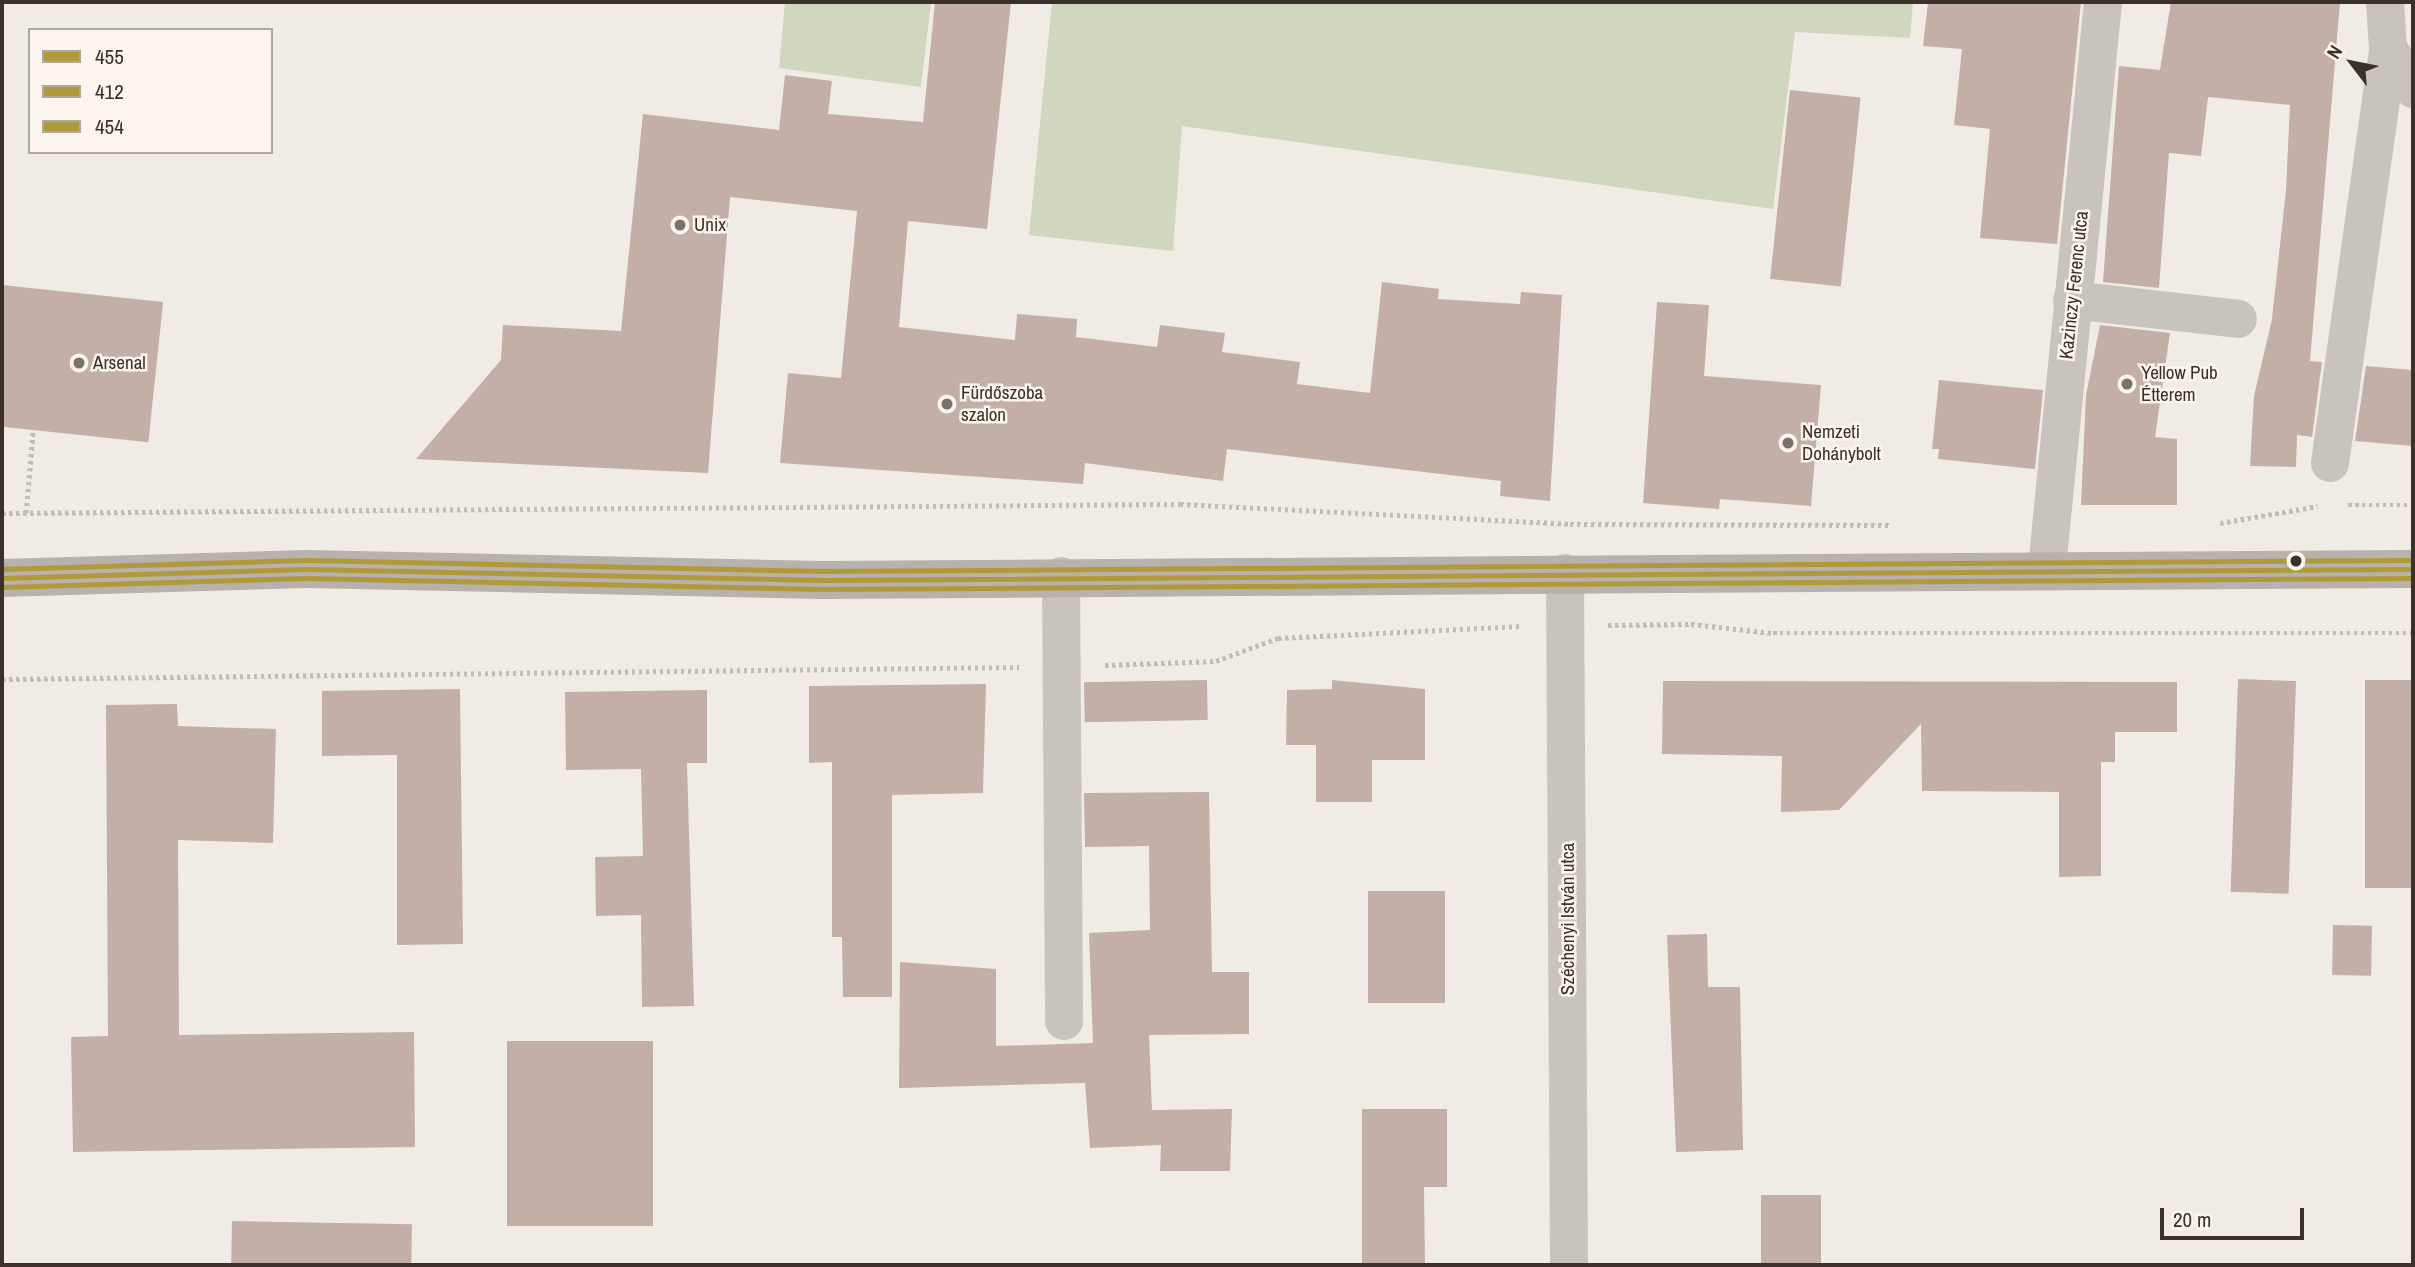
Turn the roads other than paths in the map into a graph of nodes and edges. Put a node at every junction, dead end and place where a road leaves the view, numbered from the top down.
1 (2103, 2) edge
2 (2385, 2) edge
3 (2388, 48) junction
4 (2413, 89) edge
5 (2072, 300) junction
6 (2238, 319) dead end
7 (2330, 463) dead end
8 (2047, 568) junction
9 (2413, 569) edge
10 (1565, 572) junction
11 (1061, 576) junction
12 (2, 578) edge
13 (1064, 1021) dead end
14 (1569, 1265) edge

1 - 5 street, Kazinczy Ferenc utca
2 - 3 street
3 - 4 street
3 - 7 street
5 - 6 street
5 - 8 street, Kazinczy Ferenc utca
8 - 9 main road
8 - 10 main road
10 - 11 main road
10 - 14 street, Széchenyi István utca
11 - 12 main road
11 - 13 street

